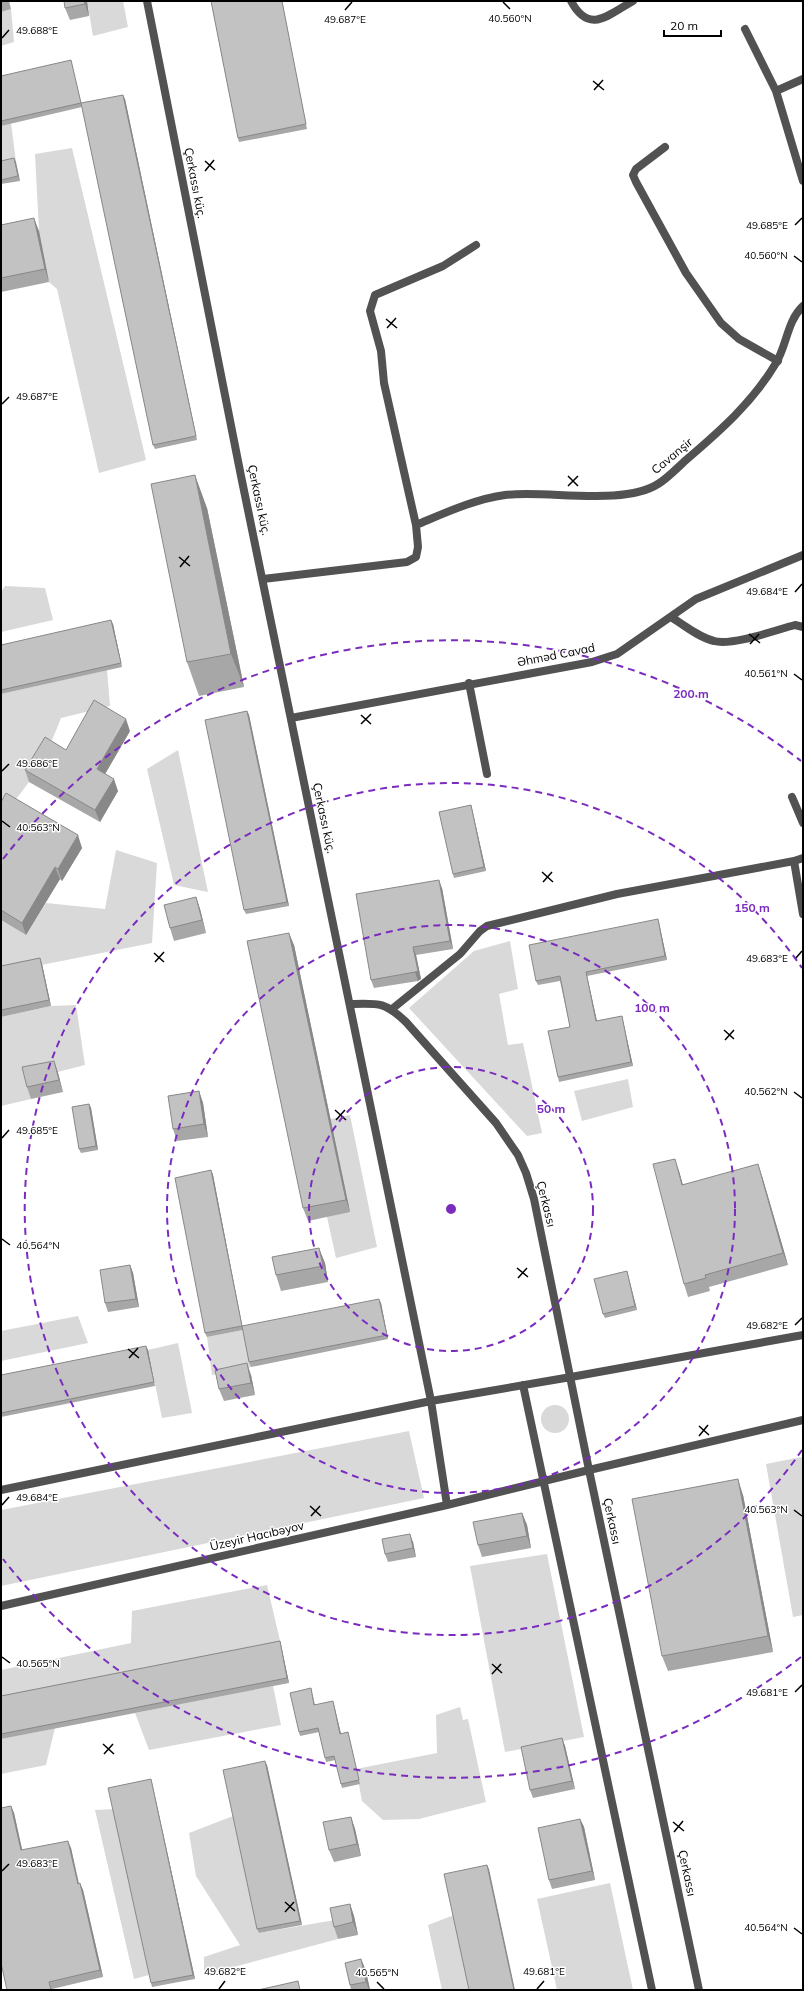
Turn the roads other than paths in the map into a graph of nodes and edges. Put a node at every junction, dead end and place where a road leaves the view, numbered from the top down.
1 (147, 1) edge
2 (571, 1) edge
3 (633, 1) edge
4 (745, 29) dead end
5 (803, 79) edge
6 (776, 91) junction
7 (665, 147) dead end
8 (803, 181) edge
9 (476, 245) dead end
10 (803, 306) edge
11 (778, 361) junction
12 (416, 525) junction
13 (803, 555) edge
14 (263, 579) junction
15 (671, 617) junction
16 (803, 627) edge
17 (469, 683) junction
18 (291, 718) junction
19 (487, 774) dead end
20 (792, 797) dead end
21 (803, 823) edge
22 (803, 858) edge
23 (794, 861) junction
24 (803, 914) edge
25 (351, 1004) junction
26 (392, 1009) junction
27 (803, 1336) edge
28 (571, 1377) junction
29 (523, 1385) junction
30 (431, 1401) junction
31 (803, 1420) edge
32 (589, 1470) junction
33 (543, 1483) junction
34 (1, 1490) edge
35 (447, 1505) junction
36 (1, 1606) edge
37 (652, 1990) edge
38 (700, 1990) edge

1 - 14 street, Çerkassı küç.
2 - 3 street
4 - 6 street
5 - 6 street
6 - 8 street
7 - 11 street
9 - 12 street
10 - 11 street, Cavanşir
11 - 12 street, Cavanşir
12 - 14 street
13 - 15 street, Əhməd Cavad
14 - 18 street, Çerkassı küç.
15 - 16 street
15 - 17 street, Əhməd Cavad
17 - 18 street, Əhməd Cavad
17 - 19 street
18 - 25 street, Çerkassı küç.
20 - 21 street
22 - 23 street
23 - 24 street
23 - 26 street
25 - 26 street
25 - 30 street
26 - 28 street, Çerkassı
27 - 28 street
28 - 29 street
28 - 32 street, Çerkassı
29 - 30 street
29 - 33 street
30 - 34 street
30 - 35 street
31 - 32 street, Üzeyir Hacıbəyov
32 - 33 street, Üzeyir Hacıbəyov
32 - 38 street, Çerkassı
33 - 35 street, Üzeyir Hacıbəyov
33 - 37 street
35 - 36 street, Üzeyir Hacıbəyov

